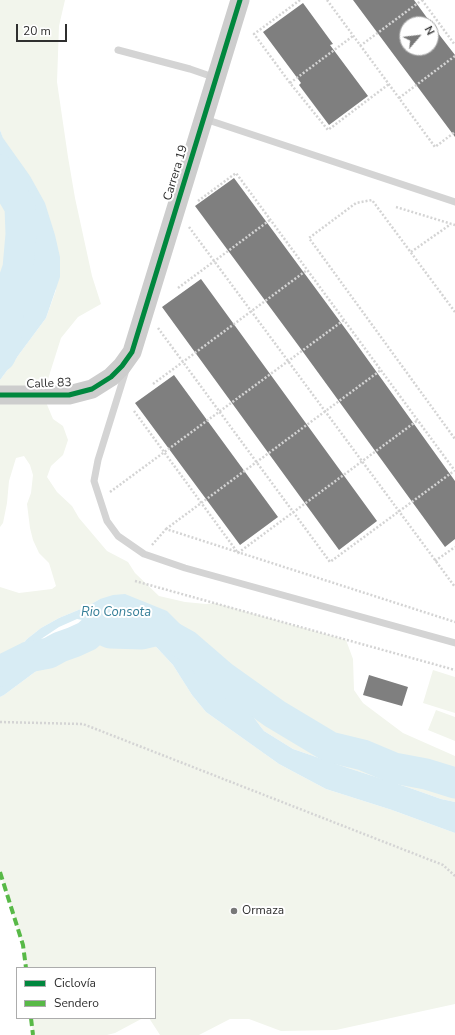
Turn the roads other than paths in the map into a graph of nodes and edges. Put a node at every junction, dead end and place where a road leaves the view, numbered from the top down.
1 (240, 0) edge
2 (118, 50) dead end
3 (216, 78) junction
4 (203, 119) junction
5 (455, 202) edge
6 (132, 352) junction
7 (0, 395) edge
8 (455, 643) edge

1 - 3 street, Carrera 19
2 - 3 lane
3 - 4 street, Carrera 19
4 - 5 lane
4 - 6 street, Carrera 19
6 - 7 street, Calle 83
6 - 8 lane, Carrera 19

